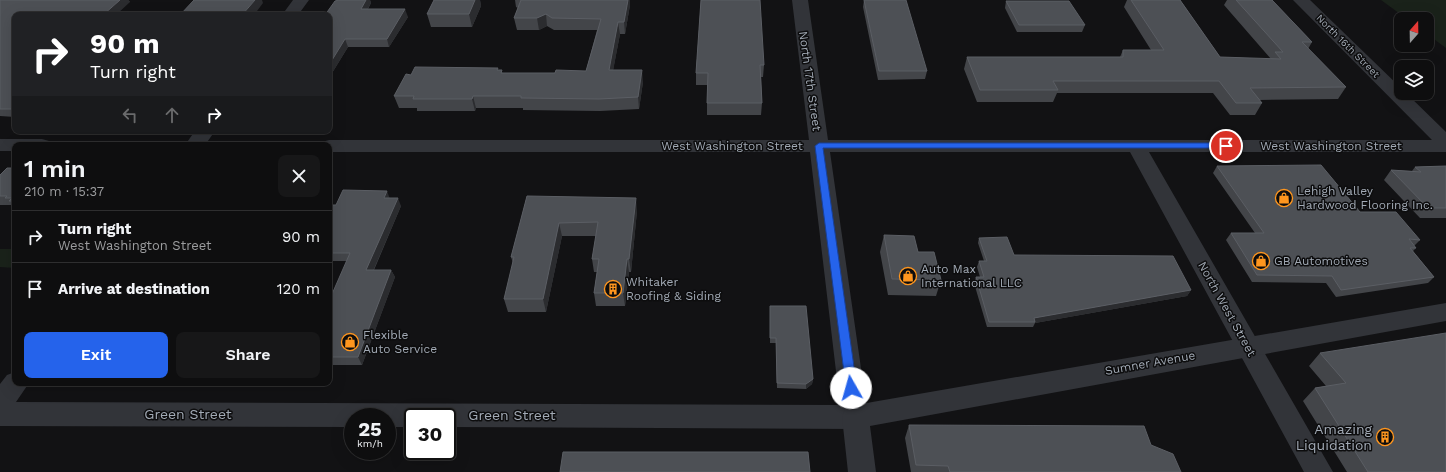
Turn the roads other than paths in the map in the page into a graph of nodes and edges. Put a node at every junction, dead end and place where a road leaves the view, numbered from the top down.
1 (301, 0) edge
2 (800, 0) edge
3 (1301, 0) edge
4 (292, 12) edge
5 (203, 134) edge
6 (196, 142) edge
7 (1446, 143) edge
8 (0, 145) edge
9 (12, 145) edge
10 (332, 146) edge
11 (819, 146) junction
12 (1136, 146) junction
13 (1446, 146) edge
14 (1446, 312) edge
15 (1248, 346) junction
16 (14, 386) edge
17 (0, 404) edge
18 (0, 414) edge
19 (855, 417) junction
20 (862, 472) edge
21 (1319, 472) edge

1 - 4 street
2 - 11 street, North 17th Street
3 - 7 street, North 16th Street
5 - 6 street
8 - 9 street
10 - 11 street, West Washington Street
11 - 12 street, West Washington Street
11 - 19 street, North 17th Street
12 - 13 street, West Washington Street
12 - 15 street, North West Street
14 - 15 street, Sumner Avenue
15 - 19 street, Sumner Avenue
15 - 21 street, North West Street
16 - 17 street
18 - 19 street, Green Street
19 - 20 street, North 17th Street

